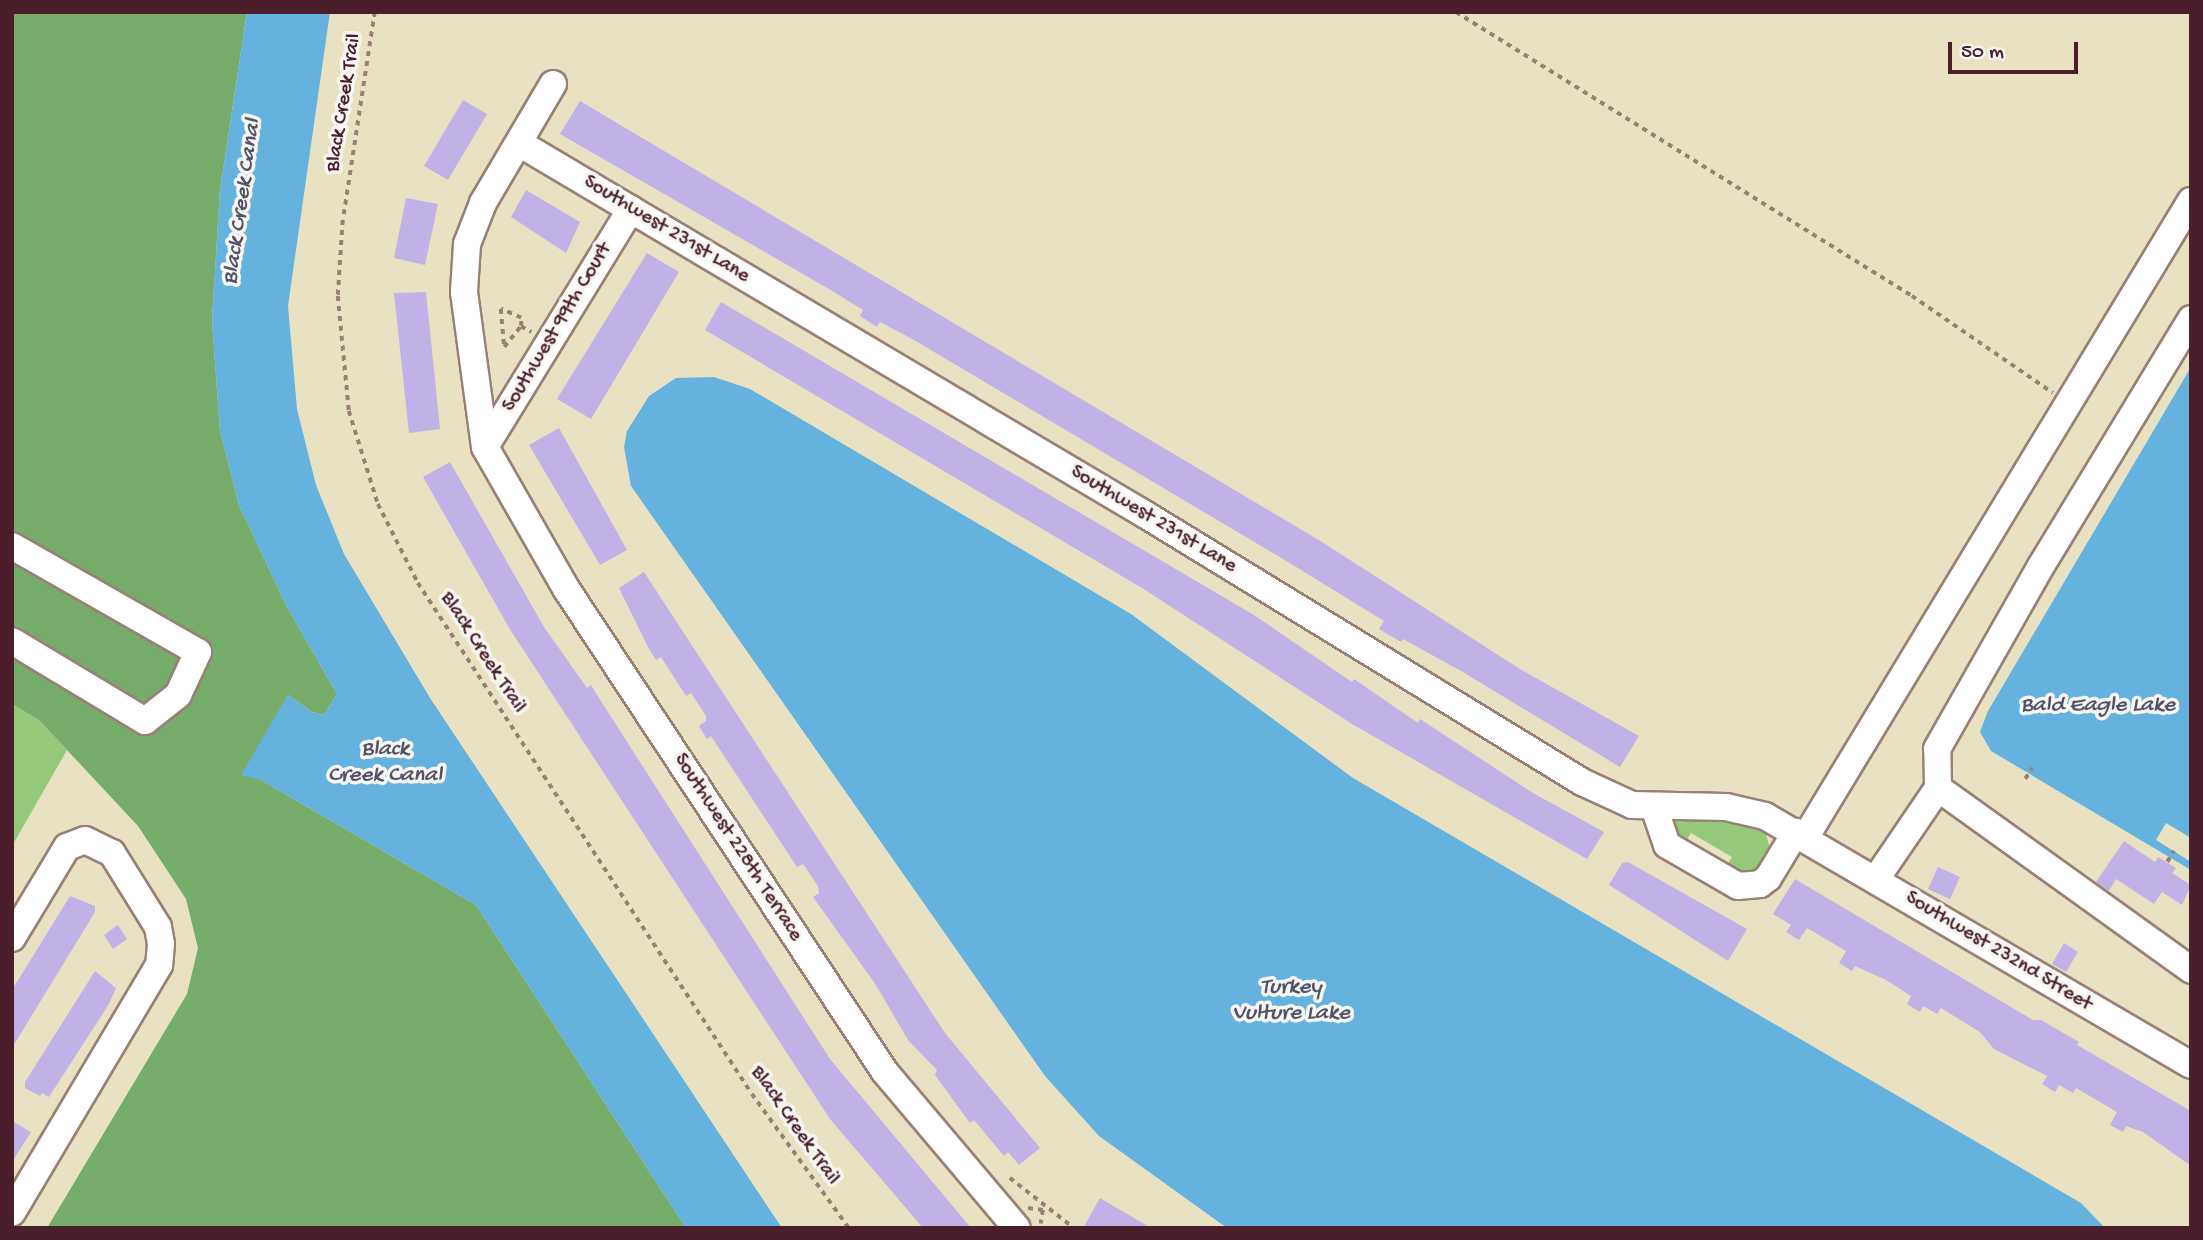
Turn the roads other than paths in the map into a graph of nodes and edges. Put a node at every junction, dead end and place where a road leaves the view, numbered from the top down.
1 (553, 84) dead end
2 (519, 143) junction
3 (2191, 201) edge
4 (631, 209) junction
5 (2191, 320) edge
6 (485, 447) junction
7 (12, 546) edge
8 (12, 640) edge
9 (1938, 788) junction
10 (1654, 807) junction
11 (1801, 835) junction
12 (1876, 880) junction
13 (12, 938) edge
14 (2191, 970) edge
15 (2191, 1065) edge
16 (12, 1213) edge
17 (1028, 1221) edge

1 - 2 street
2 - 4 street, Southwest 231st Lane
2 - 6 street
3 - 11 street
4 - 6 street, Southwest 99th Court
4 - 10 street, Southwest 231st Lane
5 - 9 street
6 - 17 street, Southwest 228th Terrace
7 - 8 street
9 - 12 street
9 - 14 street
10 - 11 street, Southwest 231st Lane
10 - 11 street
11 - 12 street, Southwest 232nd Street
12 - 15 street, Southwest 232nd Street
13 - 16 street

